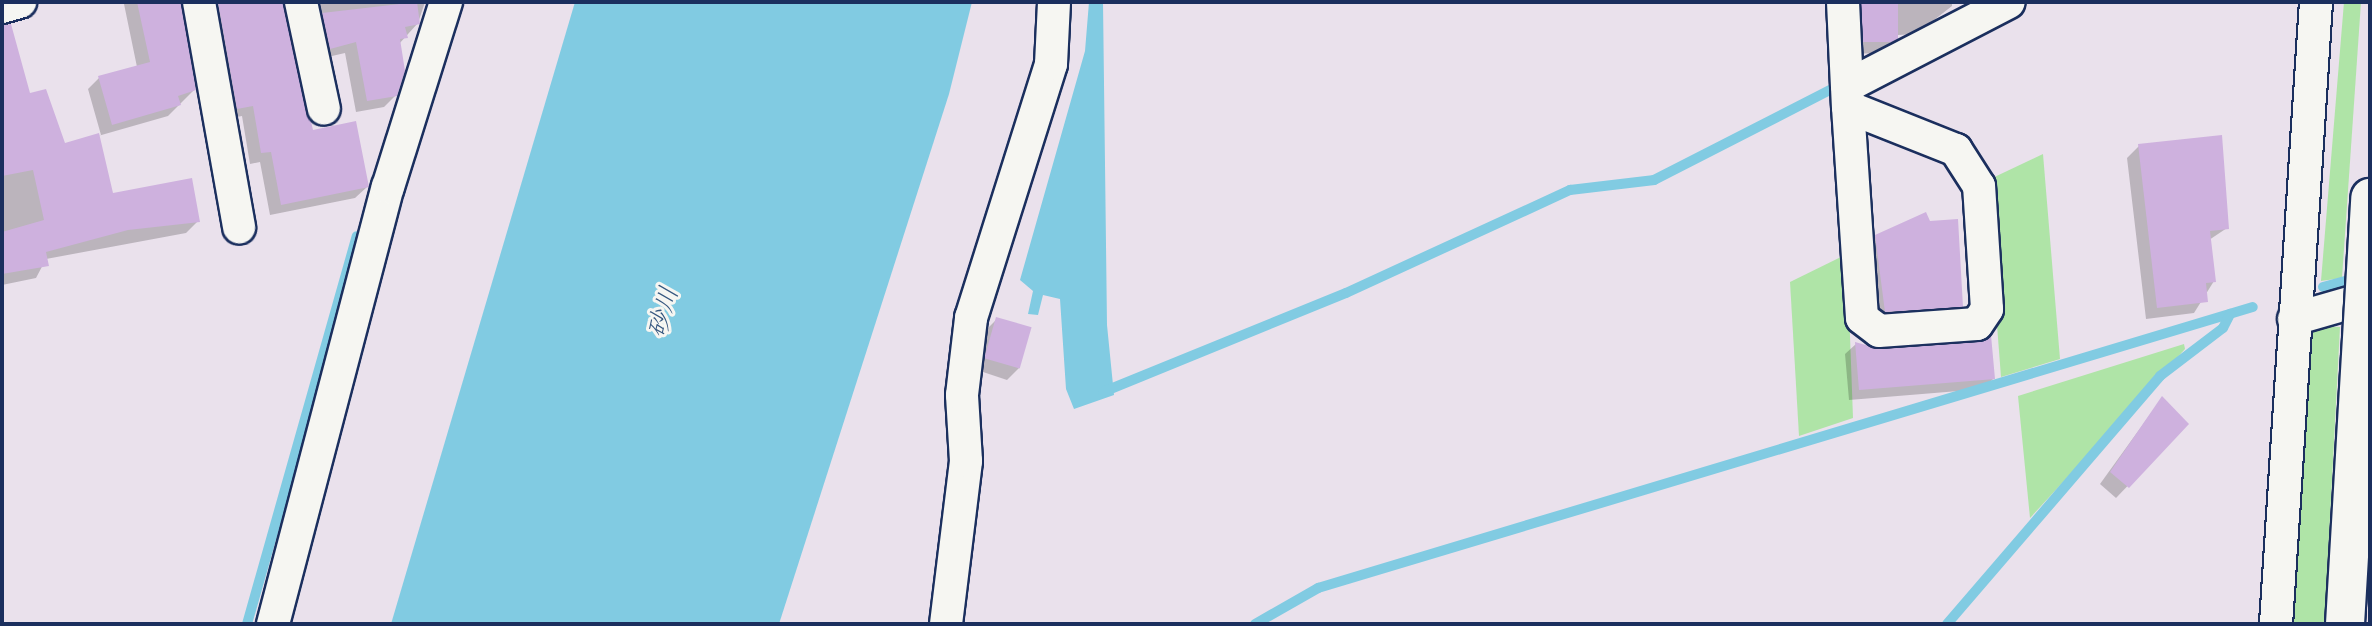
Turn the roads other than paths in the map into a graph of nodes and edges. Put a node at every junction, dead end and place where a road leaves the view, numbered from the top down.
1 (20, 2) edge
2 (199, 2) edge
3 (301, 2) edge
4 (446, 2) edge
5 (1054, 2) edge
6 (1843, 2) edge
7 (2010, 2) edge
8 (2316, 2) edge
9 (2, 7) edge
10 (1970, 12) edge
11 (1847, 97) junction
12 (324, 109) dead end
13 (2370, 198) edge
14 (240, 227) dead end
15 (2370, 297) edge
16 (2294, 319) junction
17 (273, 624) edge
18 (946, 624) edge
19 (2276, 624) edge
20 (2345, 624) edge

1 - 9 street
2 - 14 street
3 - 12 street
4 - 17 street
5 - 18 street
6 - 11 street
7 - 10 street
8 - 16 street
10 - 11 street
11 - 11 street
13 - 20 highway, bridge
15 - 16 street
16 - 19 street

